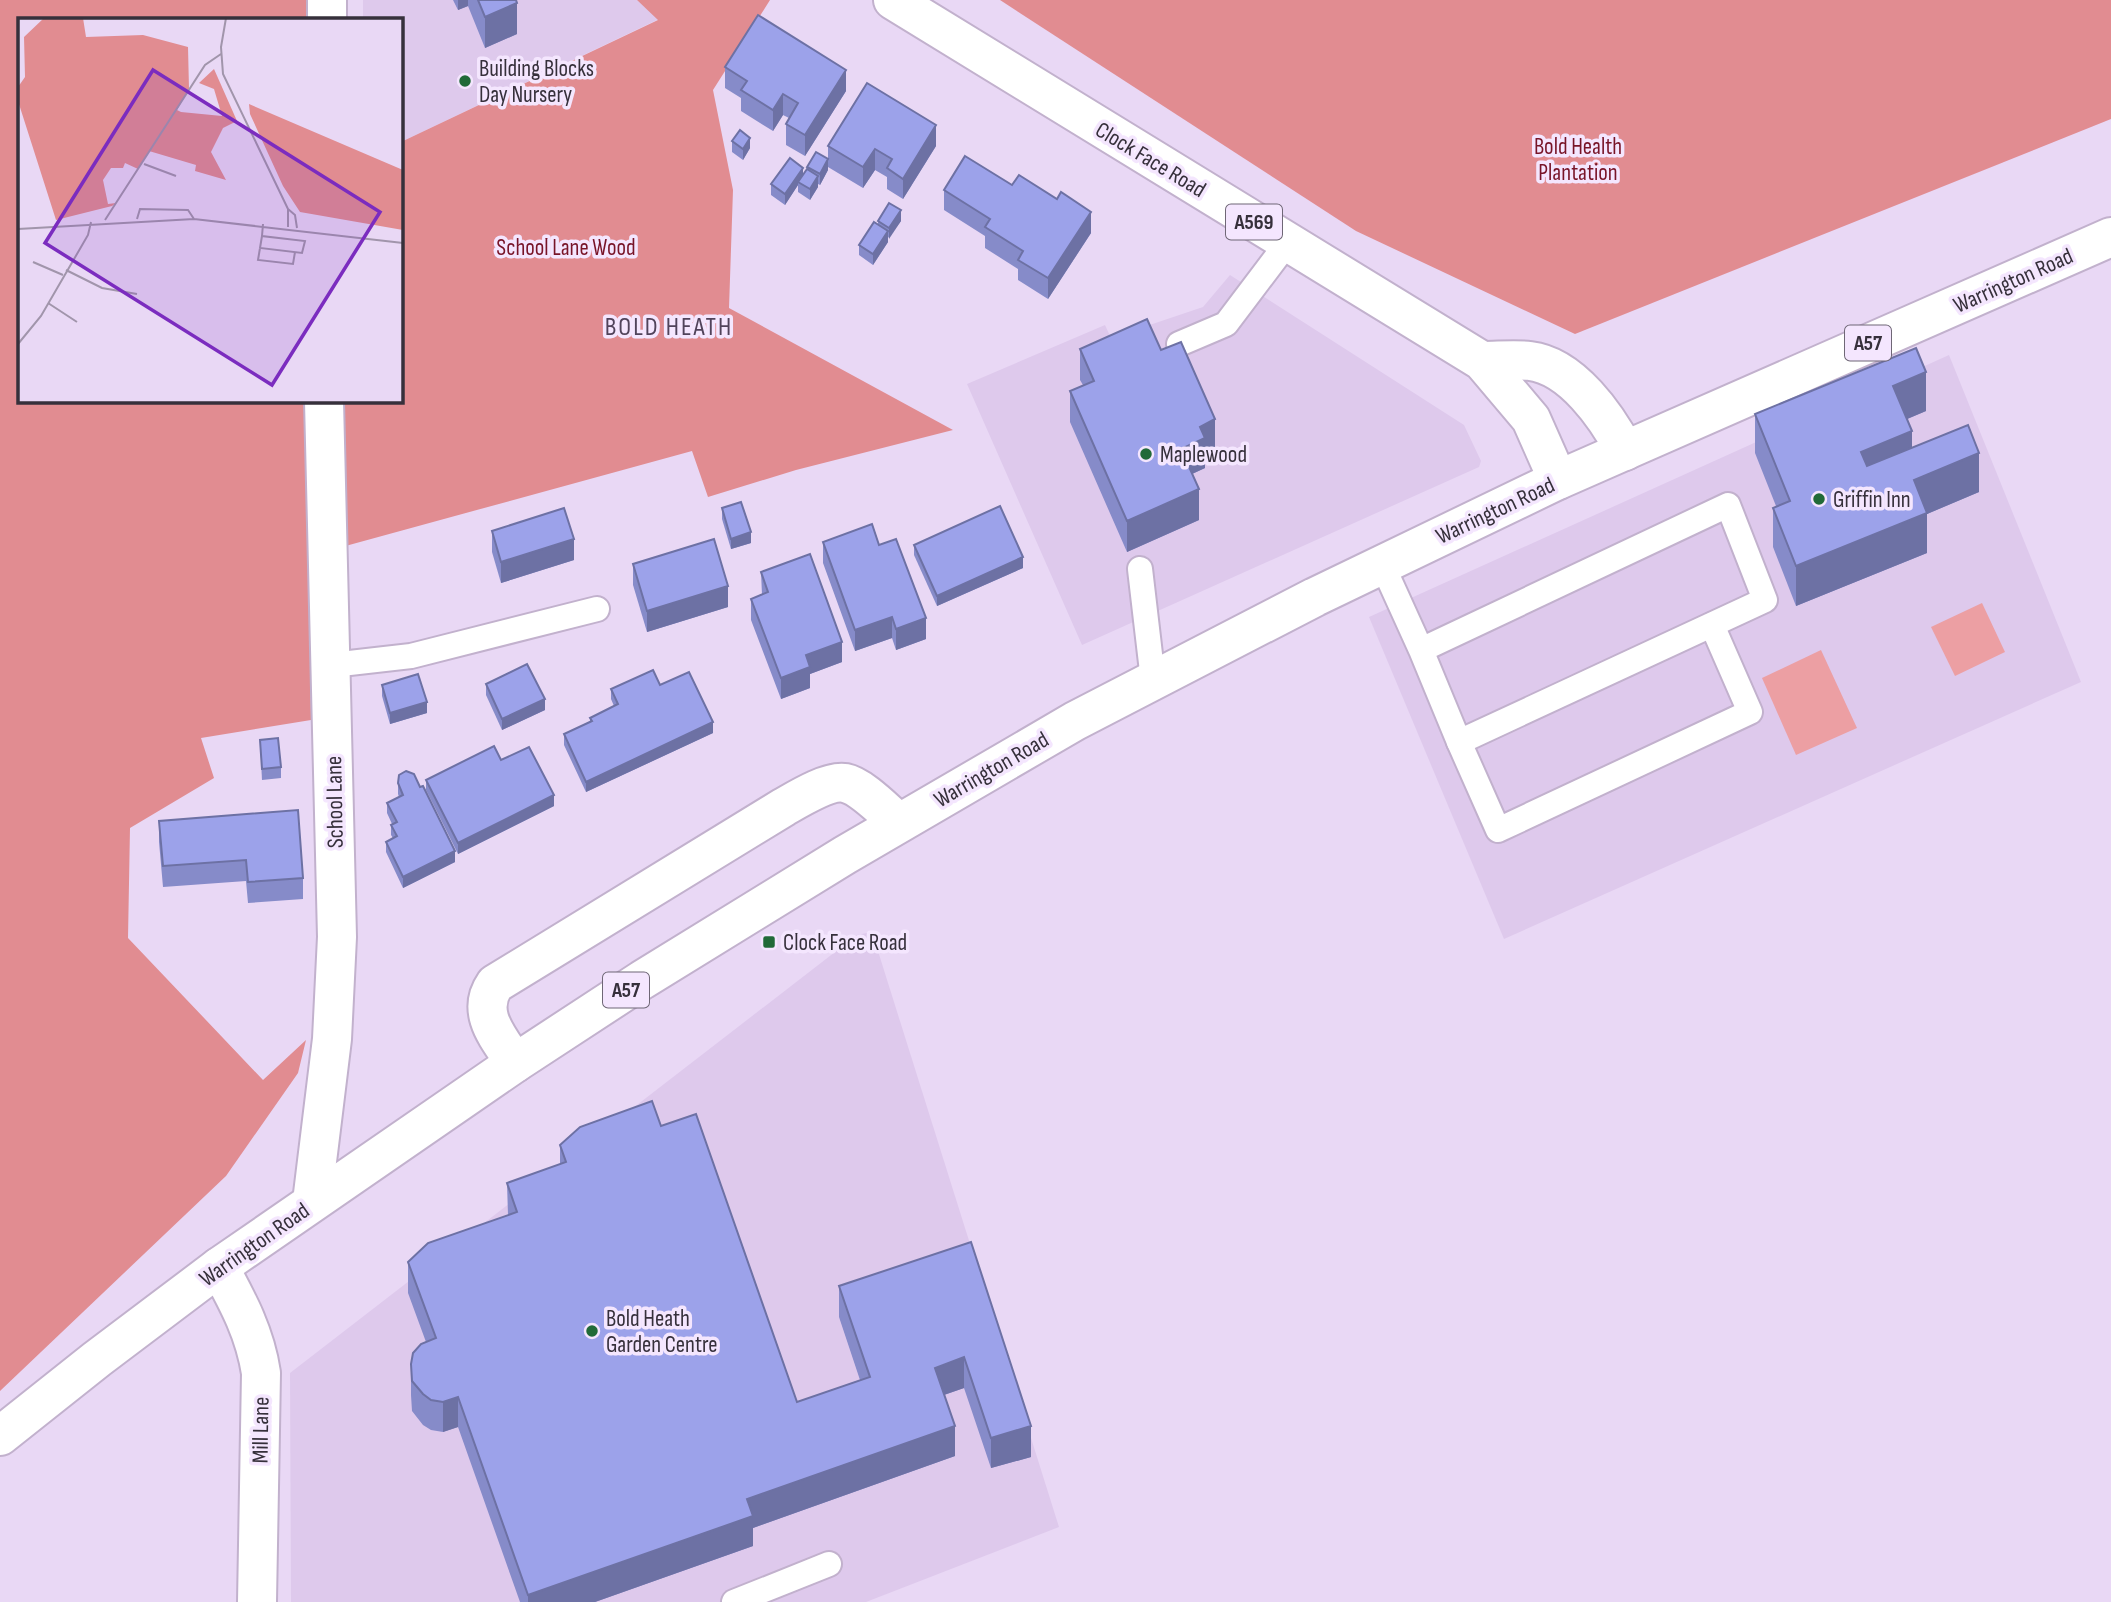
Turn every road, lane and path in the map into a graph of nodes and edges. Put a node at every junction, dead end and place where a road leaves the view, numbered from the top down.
1 (327, 0) edge
2 (893, 0) edge
3 (327, 18) edge
4 (2111, 237) edge
5 (1288, 242) junction
6 (1180, 344) edge
7 (1482, 361) junction
8 (324, 402) edge
9 (1625, 451) junction
10 (1558, 480) junction
11 (1381, 564) junction
12 (1140, 569) dead end
13 (597, 609) dead end
14 (1712, 625) junction
15 (1421, 650) junction
16 (332, 665) junction
17 (1153, 680) junction
18 (1460, 742) junction
19 (898, 822) junction
20 (516, 1063) junction
21 (312, 1202) junction
22 (219, 1267) junction
23 (0, 1436) edge
24 (829, 1564) dead end
25 (257, 1602) edge
26 (734, 1602) edge

1 - 3 main road
2 - 5 main road, Clock Face Road / A569
4 - 9 main road, Warrington Road / A57
5 - 6 lane
5 - 7 main road, Clock Face Road / A569
7 - 9 main road
7 - 10 main road, Clock Face Road / A569
8 - 16 main road, School Lane
9 - 10 main road, Warrington Road / A57
10 - 11 main road, Warrington Road / A57
11 - 15 lane
11 - 17 main road, Warrington Road / A57
12 - 17 lane
13 - 16 lane
14 - 15 lane
14 - 18 lane
14 - 18 lane
15 - 18 lane
16 - 21 main road, School Lane
17 - 19 main road, Warrington Road / A57
19 - 20 main road, Warrington Road / A57
19 - 20 main road
20 - 21 main road, Warrington Road / A57
21 - 22 main road, Warrington Road / A57
22 - 23 main road, Warrington Road / A57
22 - 25 main road, Mill Lane
24 - 26 lane

